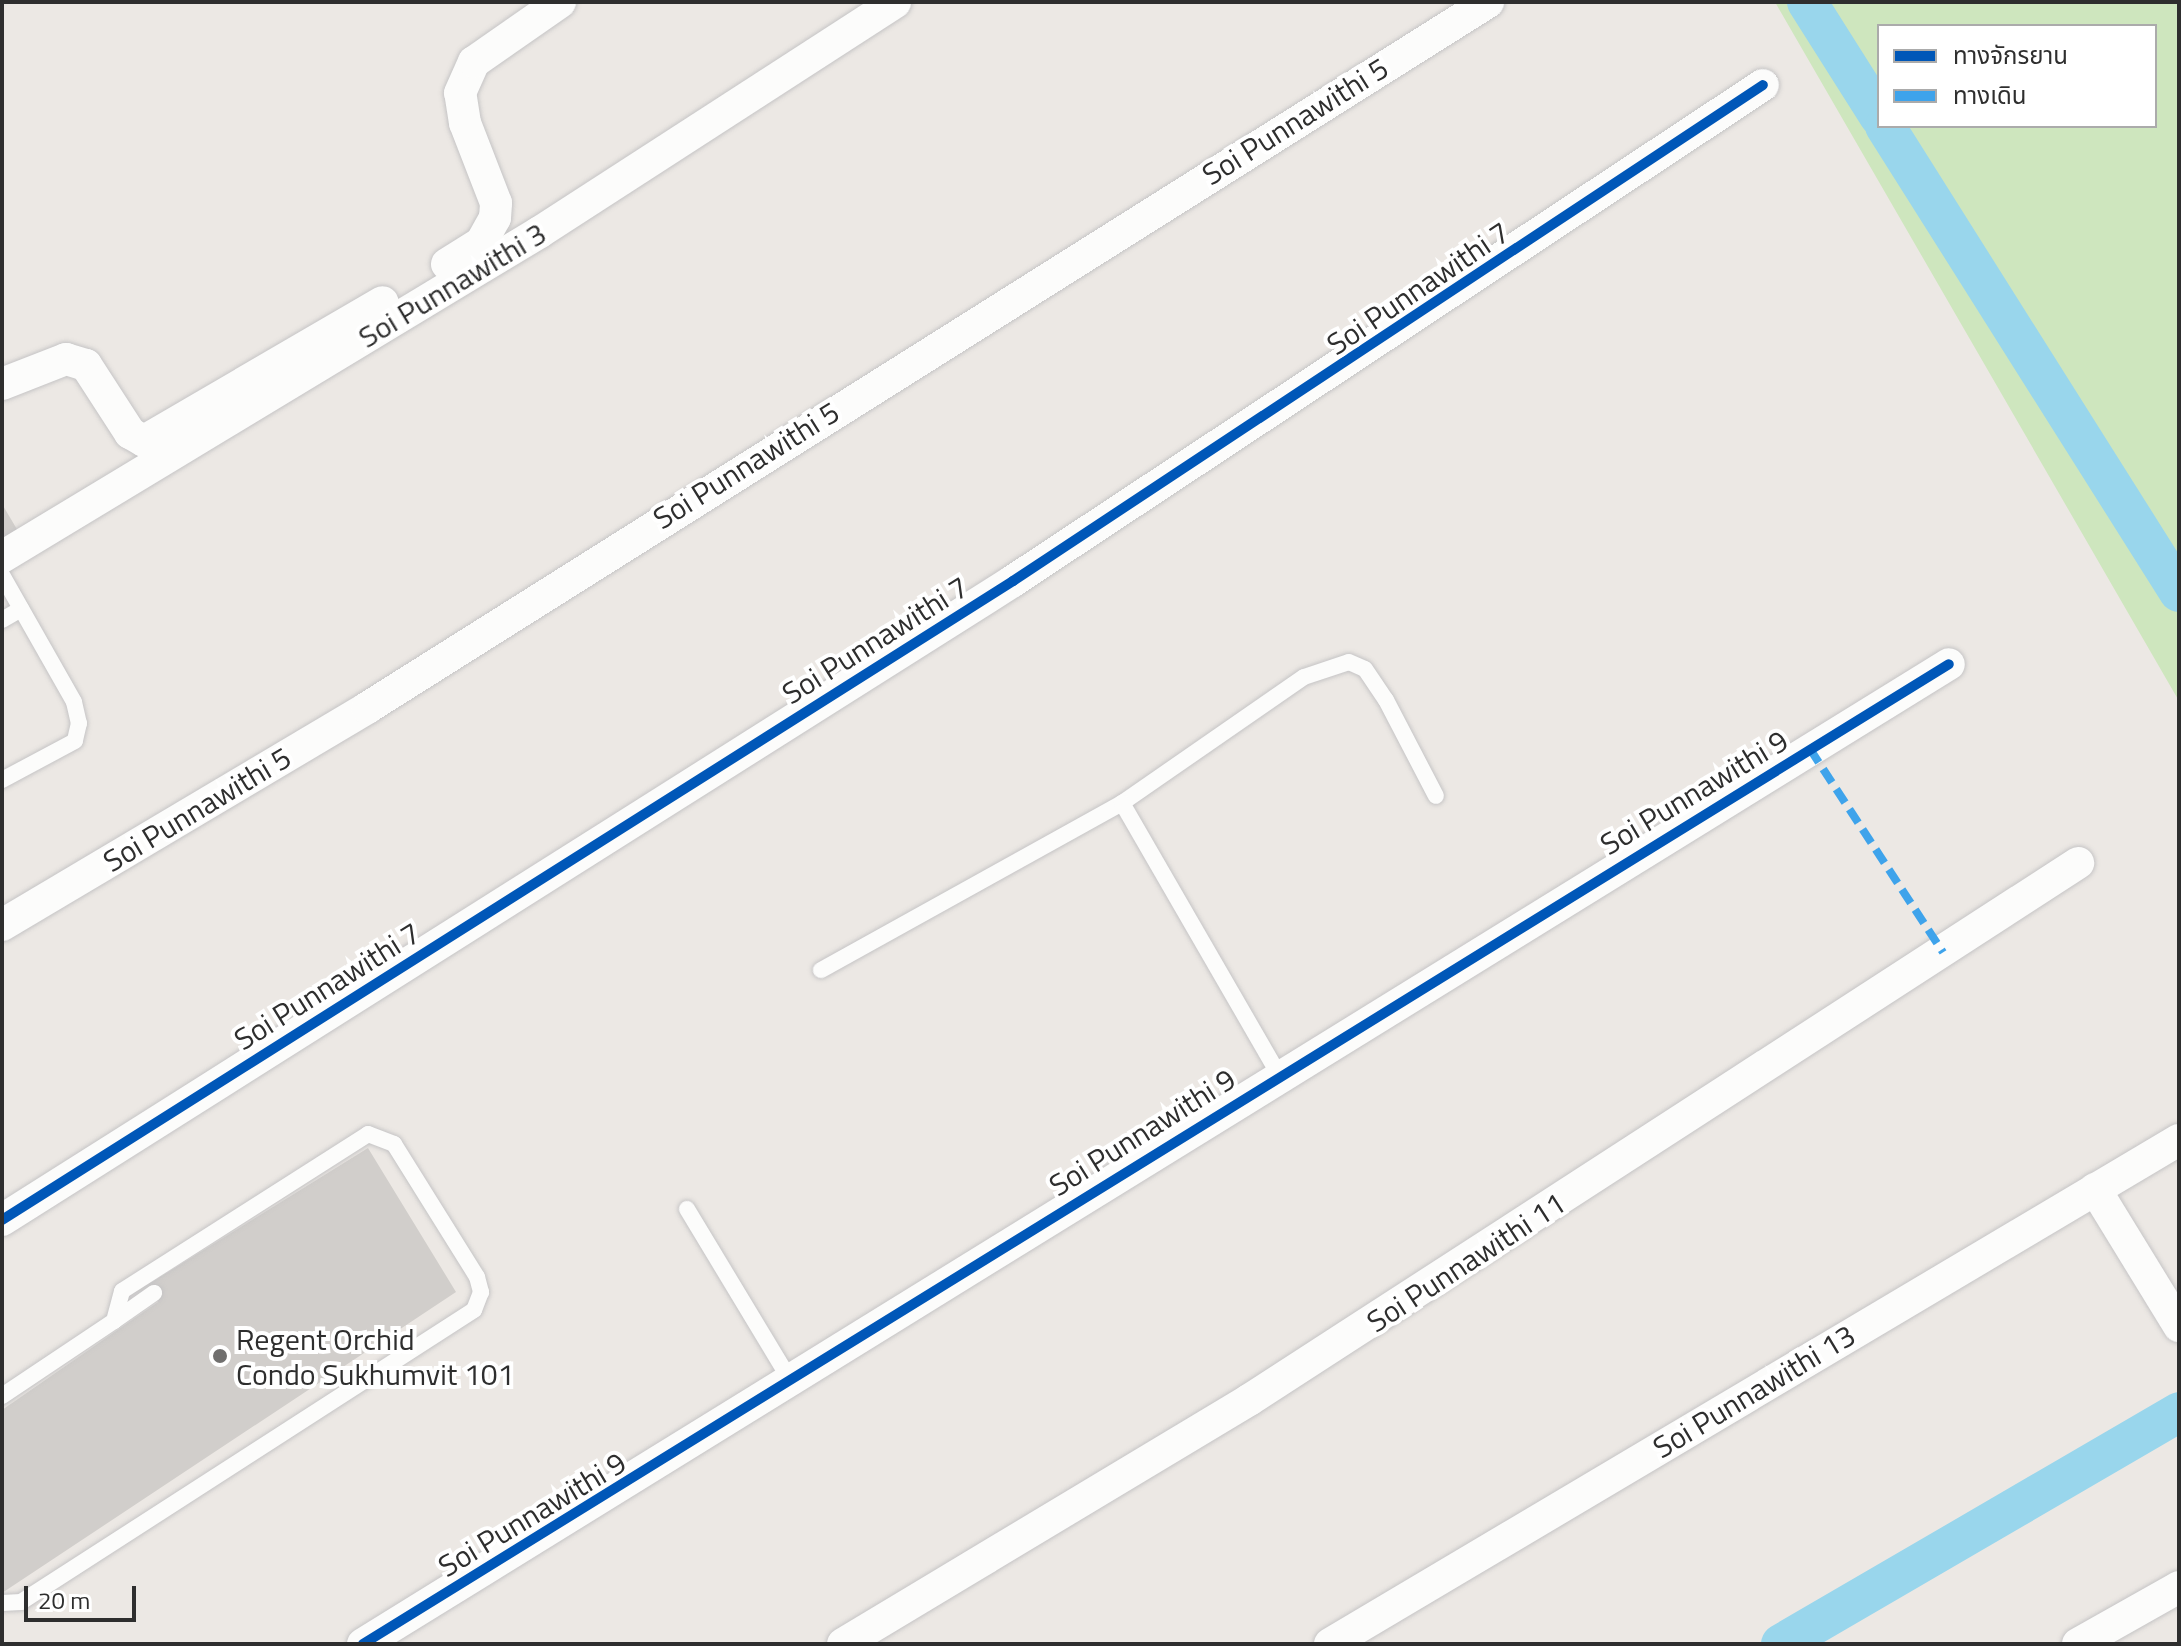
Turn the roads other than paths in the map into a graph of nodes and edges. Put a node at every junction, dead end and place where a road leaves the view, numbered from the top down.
1 (560, 2) edge
2 (895, 2) edge
3 (1488, 2) edge
4 (1763, 85) dead end
5 (2, 384) edge
6 (2, 557) edge
7 (2, 575) edge
8 (21, 609) junction
9 (2, 620) edge
10 (1949, 664) dead end
11 (2, 780) edge
12 (1436, 796) dead end
13 (1122, 803) junction
14 (2078, 863) dead end
15 (2, 925) edge
16 (821, 970) dead end
17 (1279, 1075) junction
18 (2179, 1140) edge
19 (2095, 1189) junction
20 (687, 1209) dead end
21 (2, 1220) edge
22 (154, 1293) dead end
23 (114, 1321) junction
24 (2179, 1326) edge
25 (790, 1380) junction
26 (2, 1396) edge
27 (2179, 1587) edge
28 (2, 1603) edge
29 (363, 1644) edge
30 (843, 1644) edge
31 (1330, 1644) edge
32 (2078, 1644) edge

1 - 5 street
2 - 6 street, Soi Punnawithi 3
3 - 15 street, Soi Punnawithi 5
4 - 21 street, Soi Punnawithi 7
7 - 8 lane
8 - 9 lane
8 - 11 lane
10 - 17 street, Soi Punnawithi 9
12 - 13 lane
13 - 16 lane
13 - 17 lane
14 - 30 street, Soi Punnawithi 11
17 - 25 street, Soi Punnawithi 9
18 - 19 street, Soi Punnawithi 13
19 - 24 street
19 - 31 street, Soi Punnawithi 13
20 - 25 lane
22 - 23 lane
23 - 26 lane
23 - 28 lane
25 - 29 street, Soi Punnawithi 9
27 - 32 street

